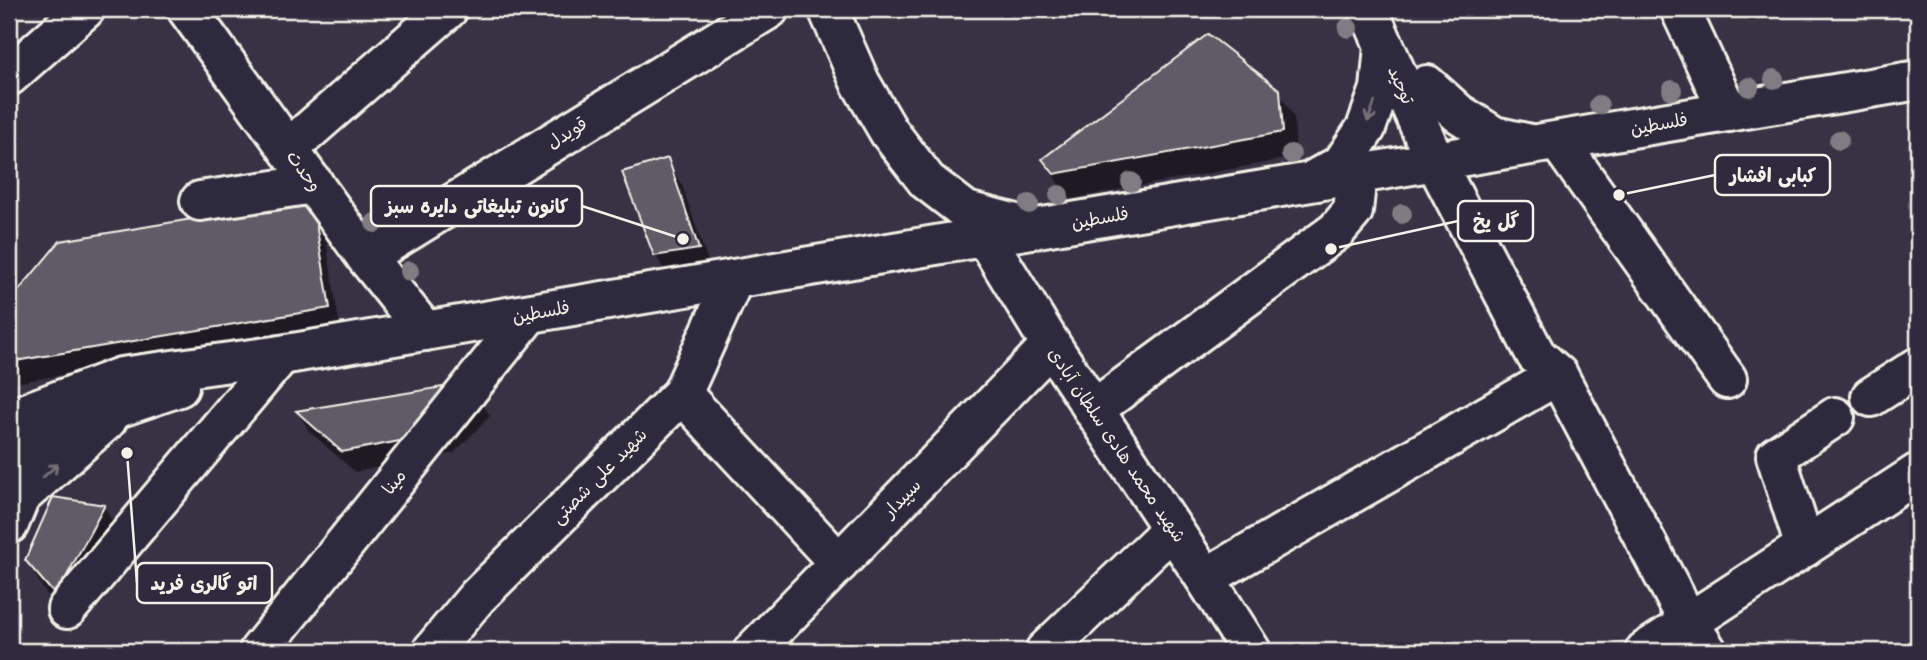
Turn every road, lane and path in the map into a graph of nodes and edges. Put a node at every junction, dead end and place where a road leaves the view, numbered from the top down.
1 (85, 9) edge
2 (187, 9) edge
3 (448, 9) edge
4 (769, 9) edge
5 (828, 9) edge
6 (1368, 9) edge
7 (1390, 9) edge
8 (1679, 9) edge
9 (1384, 46) junction
10 (9, 76) edge
11 (1918, 80) edge
12 (1427, 85) junction
13 (1728, 112) junction
14 (1545, 143) junction
15 (288, 149) junction
16 (1447, 159) junction
17 (1357, 174) junction
18 (1309, 182) junction
19 (314, 184) junction
20 (200, 201) dead end
21 (1036, 229) junction
22 (985, 237) junction
23 (366, 257) junction
24 (734, 279) junction
25 (529, 314) junction
26 (425, 331) junction
27 (1051, 345) junction
28 (281, 355) junction
29 (1918, 367) edge
30 (1558, 375) junction
31 (1727, 379) dead end
32 (123, 390) junction
33 (682, 394) junction
34 (9, 396) edge
35 (1871, 397) dead end
36 (1093, 410) junction
37 (1835, 417) dead end
38 (9, 419) edge
39 (9, 461) edge
40 (1918, 473) edge
41 (9, 524) edge
42 (1172, 529) junction
43 (1805, 547) junction
44 (839, 563) junction
45 (1205, 578) junction
46 (67, 609) dead end
47 (1698, 637) edge
48 (259, 651) edge
49 (432, 651) edge
50 (753, 651) edge
51 (1045, 651) edge
52 (1251, 651) edge
53 (1645, 651) edge

1 - 10 street
2 - 15 street, وحدت
3 - 15 street
4 - 23 street, قویدل
5 - 21 street
6 - 9 street, توحید
7 - 12 street, توحید
8 - 13 street
9 - 16 street, توحید
9 -> 18 street
11 - 13 street, فلسطین
12 - 14 street
12 - 16 street, توحید
13 - 14 street, فلسطین
14 - 16 street, فلسطین
14 - 31 street
15 - 19 street, وحدت
16 - 17 street, فلسطین
16 - 30 street
17 - 18 street, فلسطین
17 - 36 street
18 - 21 street, فلسطین
19 - 20 street
19 - 23 street, وحدت
21 - 22 street, فلسطین
22 - 24 street, فلسطین
22 - 27 street, شهید محمد هادی سلطان آبادی
23 - 26 street, وحدت
24 - 25 street, فلسطین
24 - 33 street, شهید علی شصتی
25 - 26 street, فلسطین
25 - 48 street, مینا
26 - 28 street, فلسطین
27 - 36 street, شهید محمد هادی سلطان آبادی
27 - 44 street, سپیدار
28 - 32 street, فلسطین
28 - 46 street
29 - 35 street
30 - 45 street
30 - 47 street
32 - 34 street
32 - 38 street
32 - 39 street
41 -> 32 street
33 - 44 street
33 - 49 street, شهید علی شصتی
36 - 42 street, شهید محمد هادی سلطان آبادی
37 - 43 street
40 - 43 street
42 - 45 street, شهید محمد هادی سلطان آبادی
42 - 51 street
43 - 47 street
44 - 50 street, سپیدار
45 - 52 street, شهید محمد هادی سلطان آبادی
47 - 53 street

